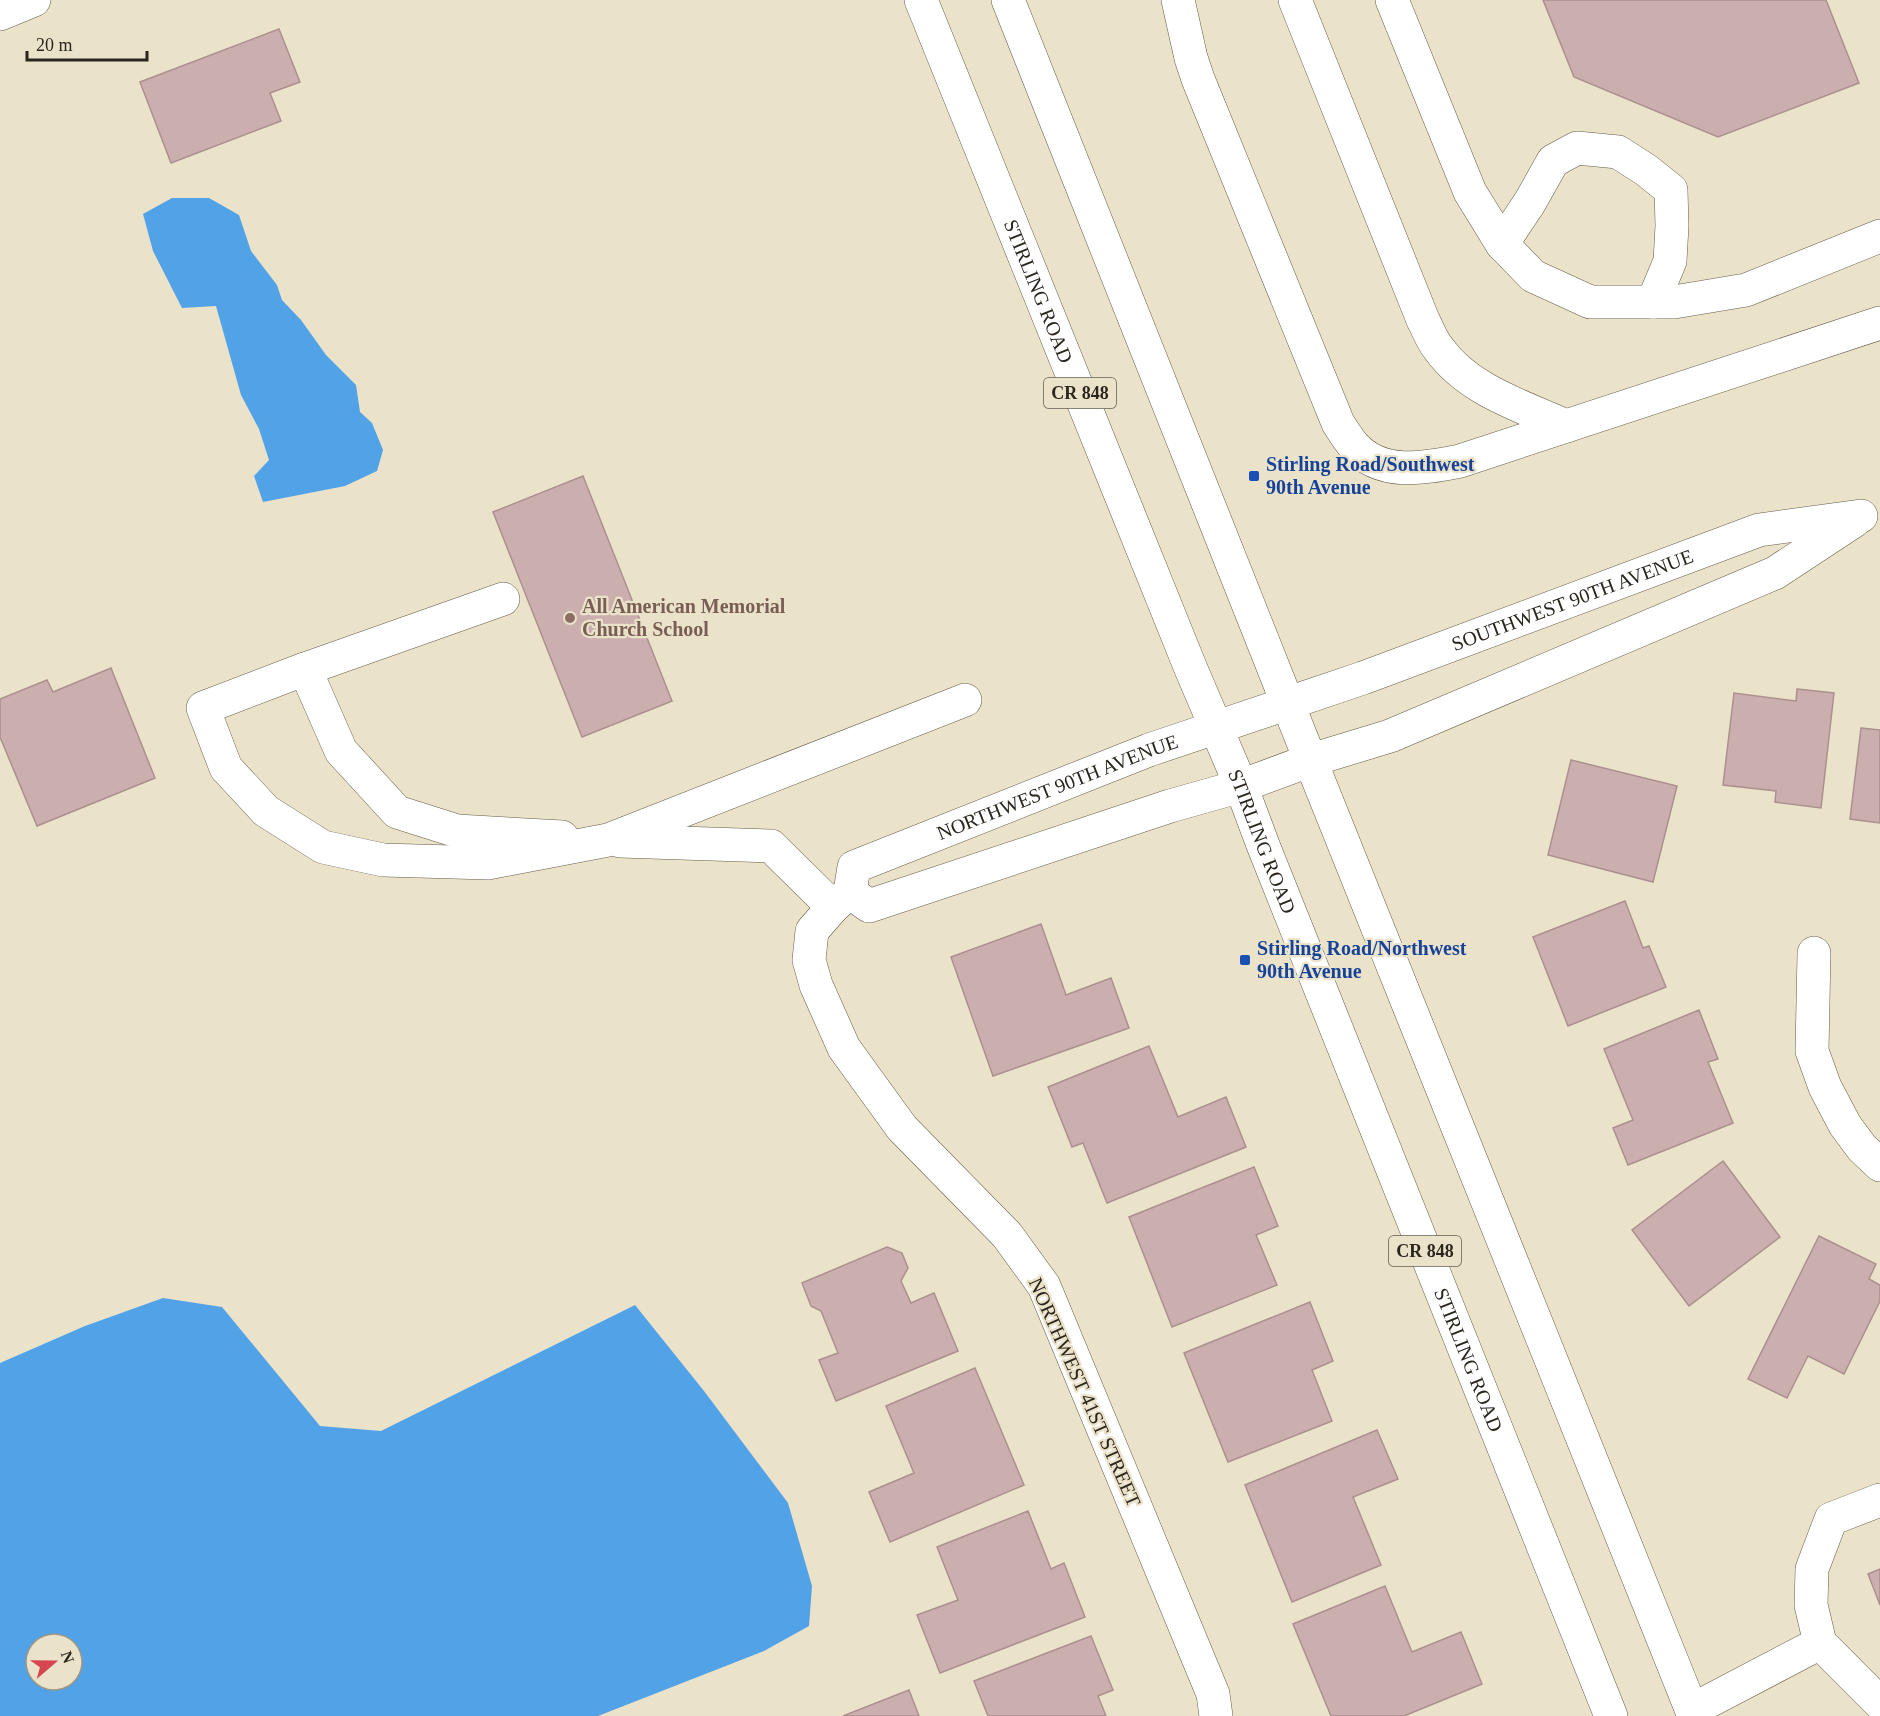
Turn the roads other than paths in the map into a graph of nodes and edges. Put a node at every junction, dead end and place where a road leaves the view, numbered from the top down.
1 (34, 0) edge
2 (921, 0) edge
3 (1008, 0) edge
4 (1178, 0) edge
5 (1295, 0) edge
6 (1392, 0) edge
7 (0, 14) edge
8 (1880, 236) edge
9 (1502, 244) junction
10 (1653, 302) junction
11 (1880, 323) edge
12 (1566, 426) junction
13 (1870, 513) edge
14 (503, 599) dead end
15 (305, 669) junction
16 (965, 700) dead end
17 (1287, 702) junction
18 (1215, 726) junction
19 (1311, 760) junction
20 (1241, 786) junction
21 (608, 840) junction
22 (841, 899) junction
23 (1814, 952) dead end
24 (816, 985) joint
25 (1880, 1165) edge
26 (1880, 1500) edge
27 (1820, 1643) junction
28 (1880, 1702) edge
29 (1693, 1713) edge
30 (1216, 1716) edge
31 (1611, 1716) edge

1 - 7 main road
2 - 18 main road, STIRLING ROAD / CR 848
3 - 17 main road
4 - 12 main road
5 - 12 main road
6 - 9 main road
8 - 10 main road
9 - 10 main road
9 - 10 main road
11 - 12 main road
13 - 17 main road, SOUTHWEST 90TH AVENUE
13 - 19 main road, SOUTHWEST 90TH AVENUE
14 - 15 main road
15 - 21 main road
15 - 21 main road
16 - 21 main road
17 - 18 main road, NORTHWEST 90TH AVENUE
17 - 19 main road
18 - 20 main road, STIRLING ROAD / CR 848
18 - 22 main road, NORTHWEST 90TH AVENUE
19 - 20 main road
19 - 29 main road
20 - 22 main road
20 - 31 main road, STIRLING ROAD / CR 848
21 - 22 main road
22 - 24 main road, NORTHWEST 90TH AVENUE
23 - 25 main road
24 - 30 main road, NORTHWEST 41ST STREET
26 - 27 main road
27 - 28 main road
27 - 29 main road

